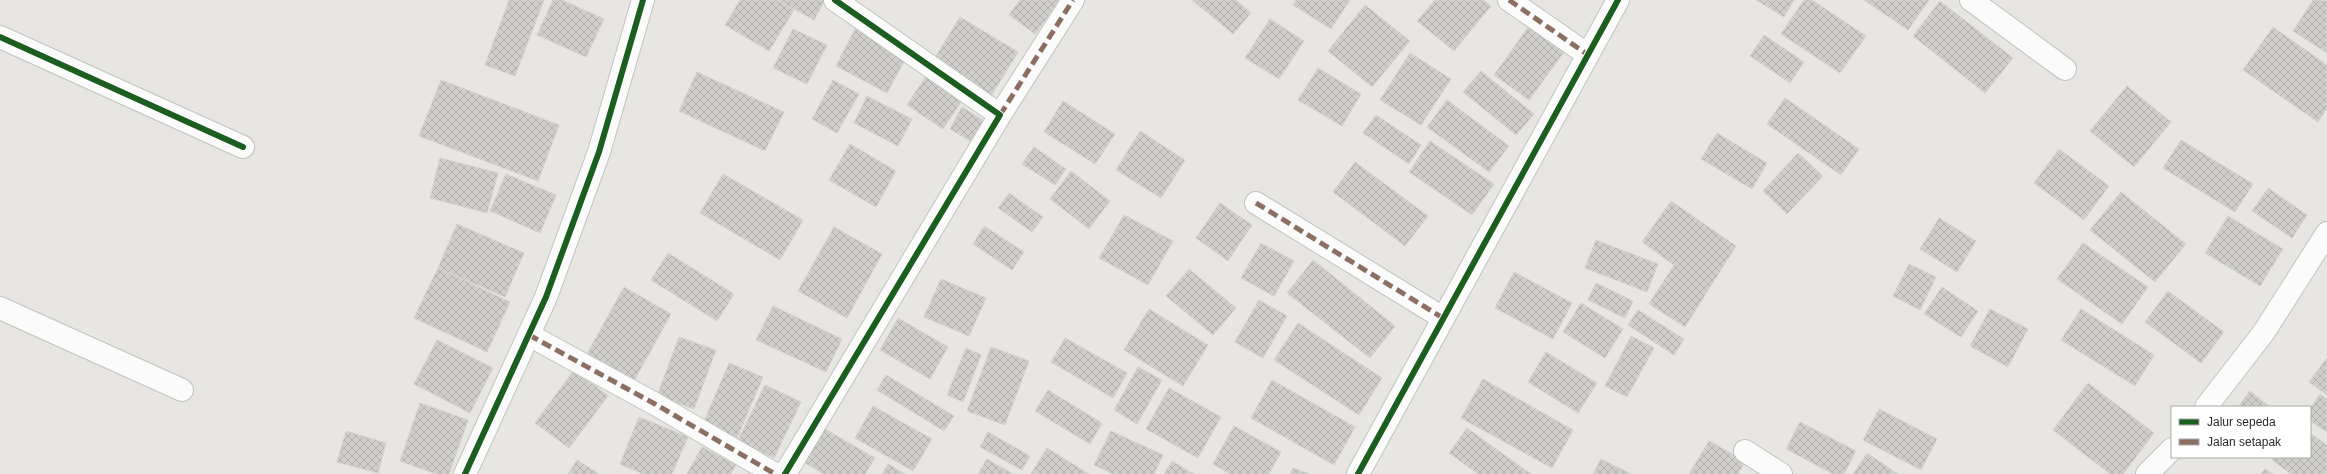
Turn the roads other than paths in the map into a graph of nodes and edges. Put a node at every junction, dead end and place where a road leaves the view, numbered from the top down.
1 (643, 0) edge
2 (835, 0) edge
3 (1073, 0) edge
4 (1509, 0) edge
5 (1618, 0) edge
6 (1970, 0) edge
7 (0, 37) edge
8 (1588, 55) junction
9 (2065, 69) dead end
10 (1000, 115) junction
11 (243, 147) dead end
12 (1256, 204) dead end
13 (2327, 233) edge
14 (0, 308) edge
15 (1444, 318) junction
16 (529, 335) junction
17 (182, 390) dead end
18 (2207, 406) edge
19 (2171, 450) edge
20 (1745, 451) dead end
21 (466, 474) edge
22 (775, 474) edge
23 (785, 474) edge
24 (1358, 474) edge
25 (1781, 474) edge
26 (2147, 474) edge

1 - 16 street
2 - 10 street
3 - 10 street
4 - 8 street
5 - 8 street
6 - 9 street
7 - 11 street
8 - 15 street
10 - 23 street
12 - 15 street
13 - 18 street
14 - 17 street
15 - 24 street
16 - 21 street
16 - 22 street
19 - 26 street
20 - 25 street

